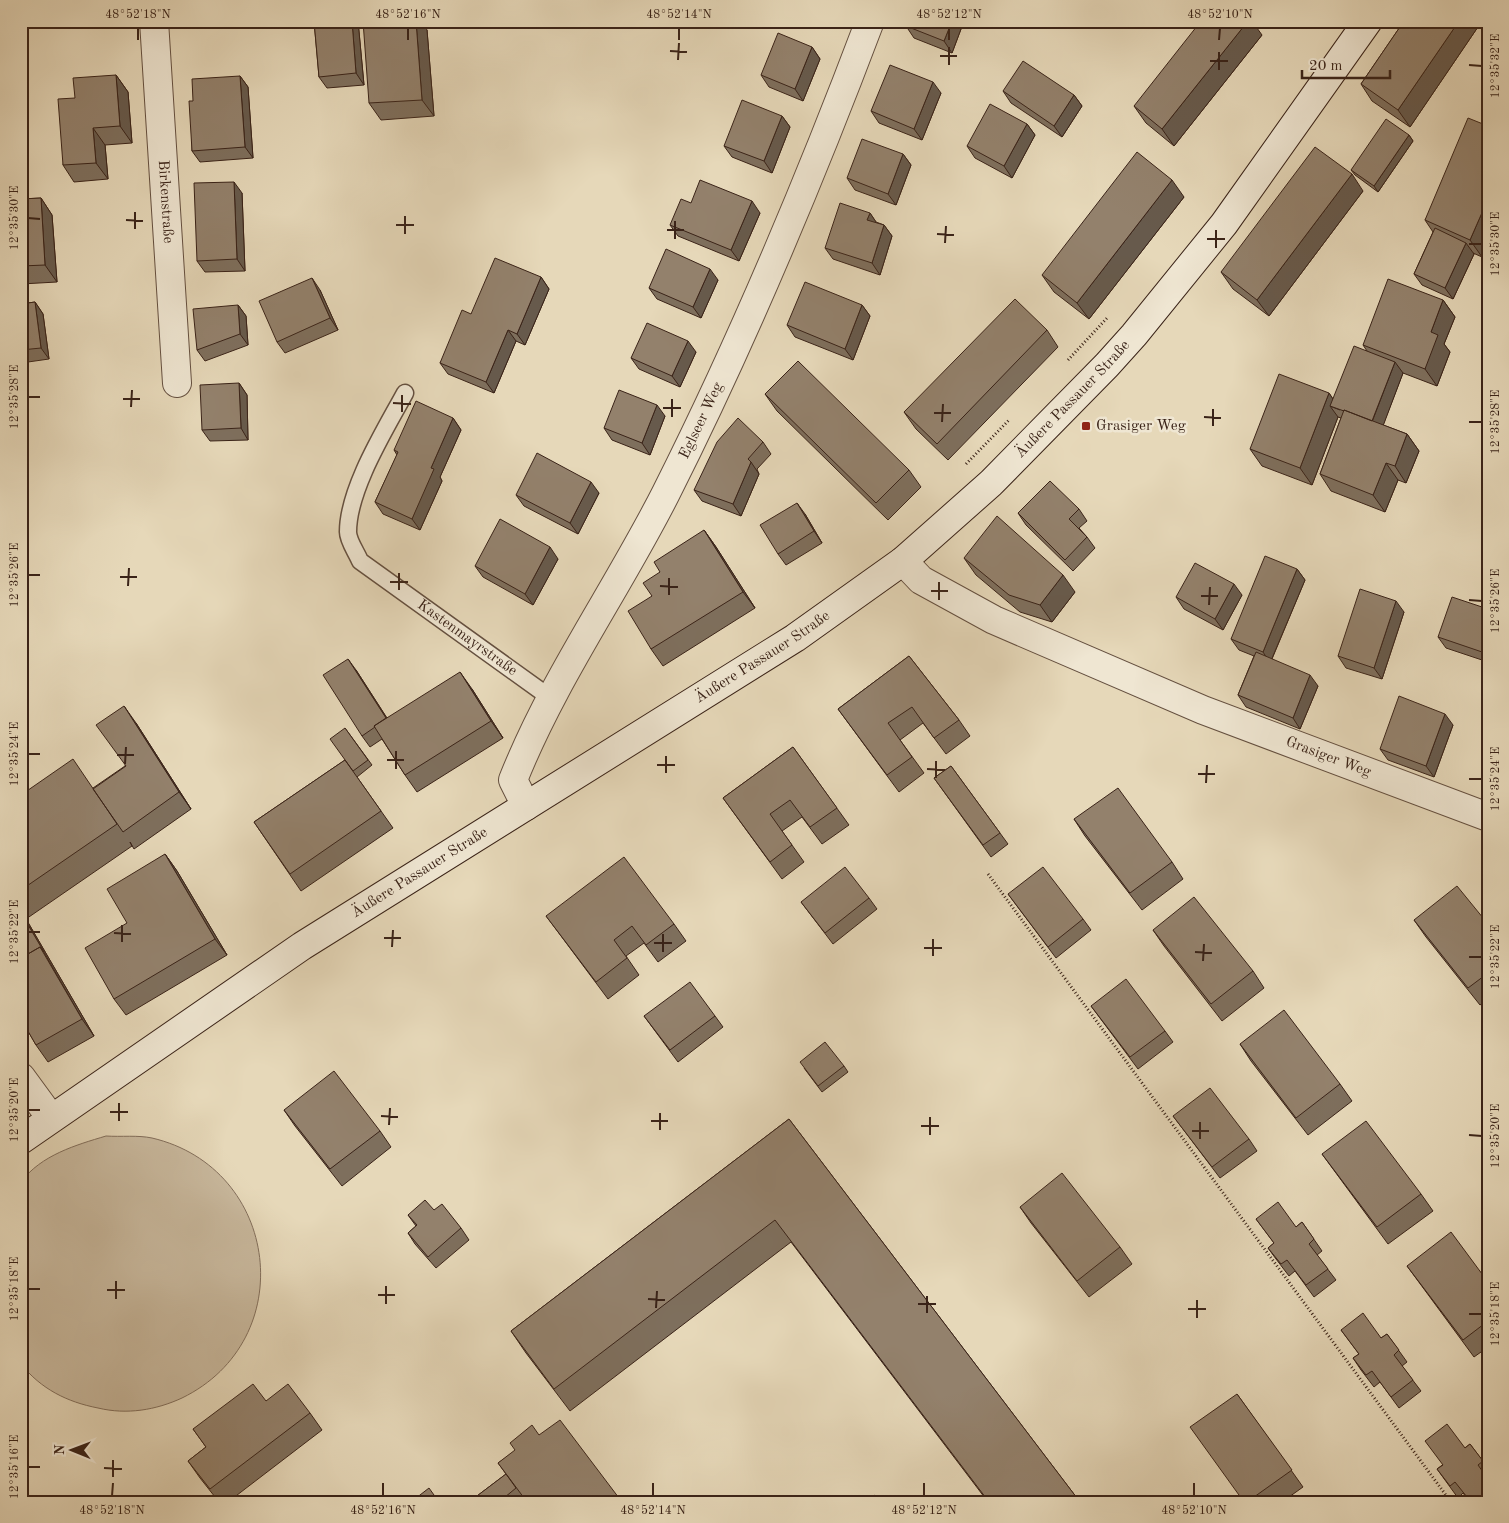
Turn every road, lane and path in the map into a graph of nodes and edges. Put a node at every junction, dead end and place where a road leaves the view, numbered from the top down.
1 (154, 21) edge
2 (870, 21) edge
3 (1368, 21) edge
4 (1111, 314) dead end
5 (1065, 363) dead end
6 (178, 384) dead end
7 (404, 392) dead end
8 (1014, 415) dead end
9 (961, 471) dead end
10 (903, 562) junction
11 (552, 698) junction
12 (526, 806) junction
13 (1488, 817) edge
14 (988, 874) dead end
15 (21, 1077) edge
16 (51, 1118) junction
17 (21, 1140) edge
18 (1450, 1502) edge

1 - 6 street, Birkenstraße
2 - 11 street, Eglseer Weg
3 - 10 street, Äußere Passauer Straße
4 - 5 path
7 - 11 lane, Kastenmayrstraße
8 - 9 path
10 - 12 street, Äußere Passauer Straße
10 - 13 street, Grasiger Weg
11 - 12 street, Eglseer Weg
12 - 16 street, Äußere Passauer Straße
14 - 18 path
15 - 16 street
16 - 17 street, Äußere Passauer Straße

